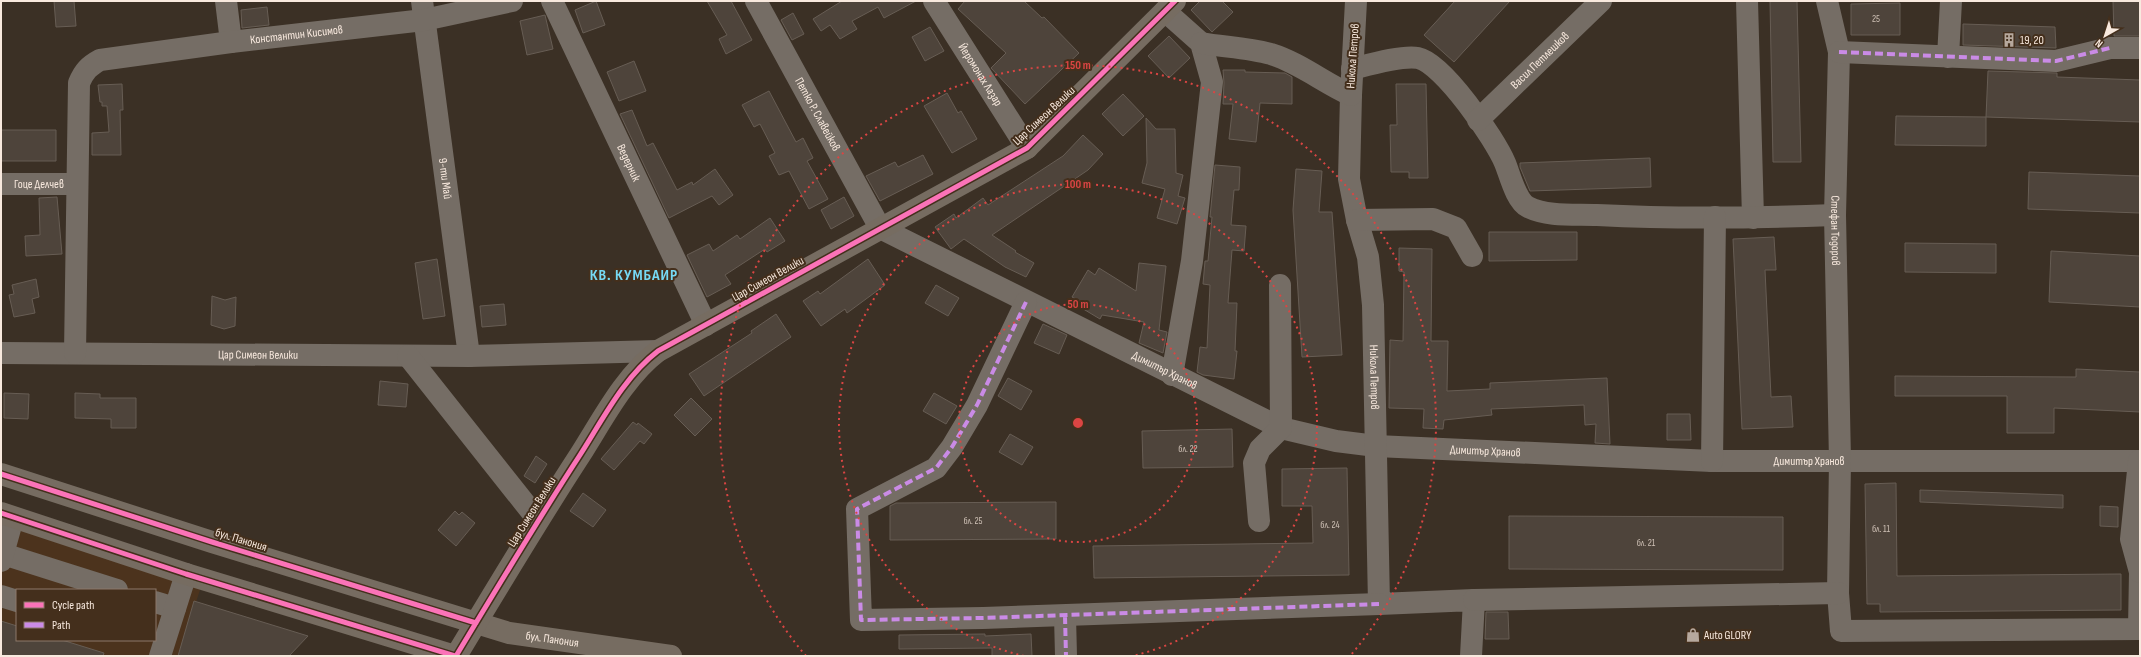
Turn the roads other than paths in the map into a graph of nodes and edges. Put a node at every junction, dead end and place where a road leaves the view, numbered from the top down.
1 (226, 1) edge
2 (512, 1) edge
3 (552, 1) edge
4 (756, 1) edge
5 (934, 1) edge
6 (1356, 1) edge
7 (1602, 1) edge
8 (1747, 1) edge
9 (1827, 1) edge
10 (1951, 1) edge
11 (1170, 6) edge
12 (423, 10) edge
13 (231, 42) junction
14 (1201, 43) junction
15 (2140, 48) edge
16 (1839, 52) junction
17 (1948, 57) junction
18 (1352, 69) junction
19 (1351, 95) junction
20 (1478, 120) junction
21 (1028, 148) junction
22 (1, 184) edge
23 (76, 184) junction
24 (1835, 215) junction
25 (1715, 217) junction
26 (1753, 218) junction
27 (1357, 220) junction
28 (880, 228) junction
29 (1472, 256) dead end
30 (1280, 286) dead end
31 (1026, 302) junction
32 (706, 325) junction
33 (658, 351) junction
34 (1, 353) edge
35 (75, 353) junction
36 (408, 356) junction
37 (469, 356) junction
38 (1172, 375) junction
39 (1282, 428) junction
40 (1376, 446) junction
41 (1712, 461) junction
42 (1840, 461) junction
43 (2139, 461) edge
44 (1, 474) edge
45 (7, 516) edge
46 (538, 520) junction
47 (1259, 521) dead end
48 (2, 558) edge
49 (2140, 572) edge
50 (186, 574) junction
51 (113, 589) edge
52 (1838, 593) junction
53 (1, 596) edge
54 (1474, 600) junction
55 (16, 601) edge
56 (1379, 604) junction
57 (165, 605) edge
58 (1065, 616) junction
59 (476, 623) junction
60 (158, 647) edge
61 (456, 656) edge
62 (671, 656) edge
63 (1066, 656) edge
64 (1471, 656) edge

1 - 13 street
2 - 12 street, Константин Кисимов
3 - 32 street, Ведерник
4 - 28 street, Петко Р. Славейков
5 - 21 street, Йеромонах Лазар
6 - 18 street, Никола Петров
7 - 20 street, Васил Петлешков
8 - 26 street
9 - 16 street, Стефан Тодоров
10 - 17 street
11 - 14 street
11 - 21 main road, Цар Симеон Велики
12 - 13 street, Константин Кисимов
12 - 37 street, 9-ти Май
13 - 23 street, Константин Кисимов
14 - 19 street
14 - 38 street
15 - 17 street
16 - 17 street
16 - 24 street, Стефан Тодоров
18 - 19 street, Никола Петров
18 - 20 street
19 - 27 street, Никола Петров
20 - 25 street
21 - 28 main road, Цар Симеон Велики
22 - 23 street, Гоце Делчев
23 - 35 street
24 - 26 street
24 - 42 street, Стефан Тодоров
25 - 26 street
25 - 41 street
27 - 29 street
27 - 40 street, Никола Петров
28 - 31 street, Димитър Хранов
28 - 32 main road, Цар Симеон Велики
30 - 39 street
31 - 38 street, Димитър Хранов
31 - 58 street
32 - 33 main road, Цар Симеон Велики
33 - 37 street, Цар Симеон Велики
33 - 46 main road, Цар Симеон Велики
34 - 35 street, Цар Симеон Велики
35 - 36 street, Цар Симеон Велики
36 - 37 street, Цар Симеон Велики
36 - 46 street
38 - 39 street, Димитър Хранов
39 - 40 street, Димитър Хранов
39 - 47 street
40 - 41 street, Димитър Хранов
40 - 56 street, Никола Петров
41 - 42 street, Димитър Хранов
42 - 43 street, Димитър Хранов
42 - 52 street, Стефан Тодоров
43 - 49 street
44 - 59 main road, бул. Панония
45 - 48 street
45 - 50 main road
46 - 59 main road, Цар Симеон Велики
48 - 51 street
49 - 52 street, Стефан Тодоров
50 - 57 street
50 - 61 main road
52 - 54 street
53 - 55 street
54 - 56 street
54 - 64 street
56 - 58 street
57 - 60 street
58 - 63 street
59 - 61 main road, Цар Симеон Велики
59 - 62 main road, бул. Панония

